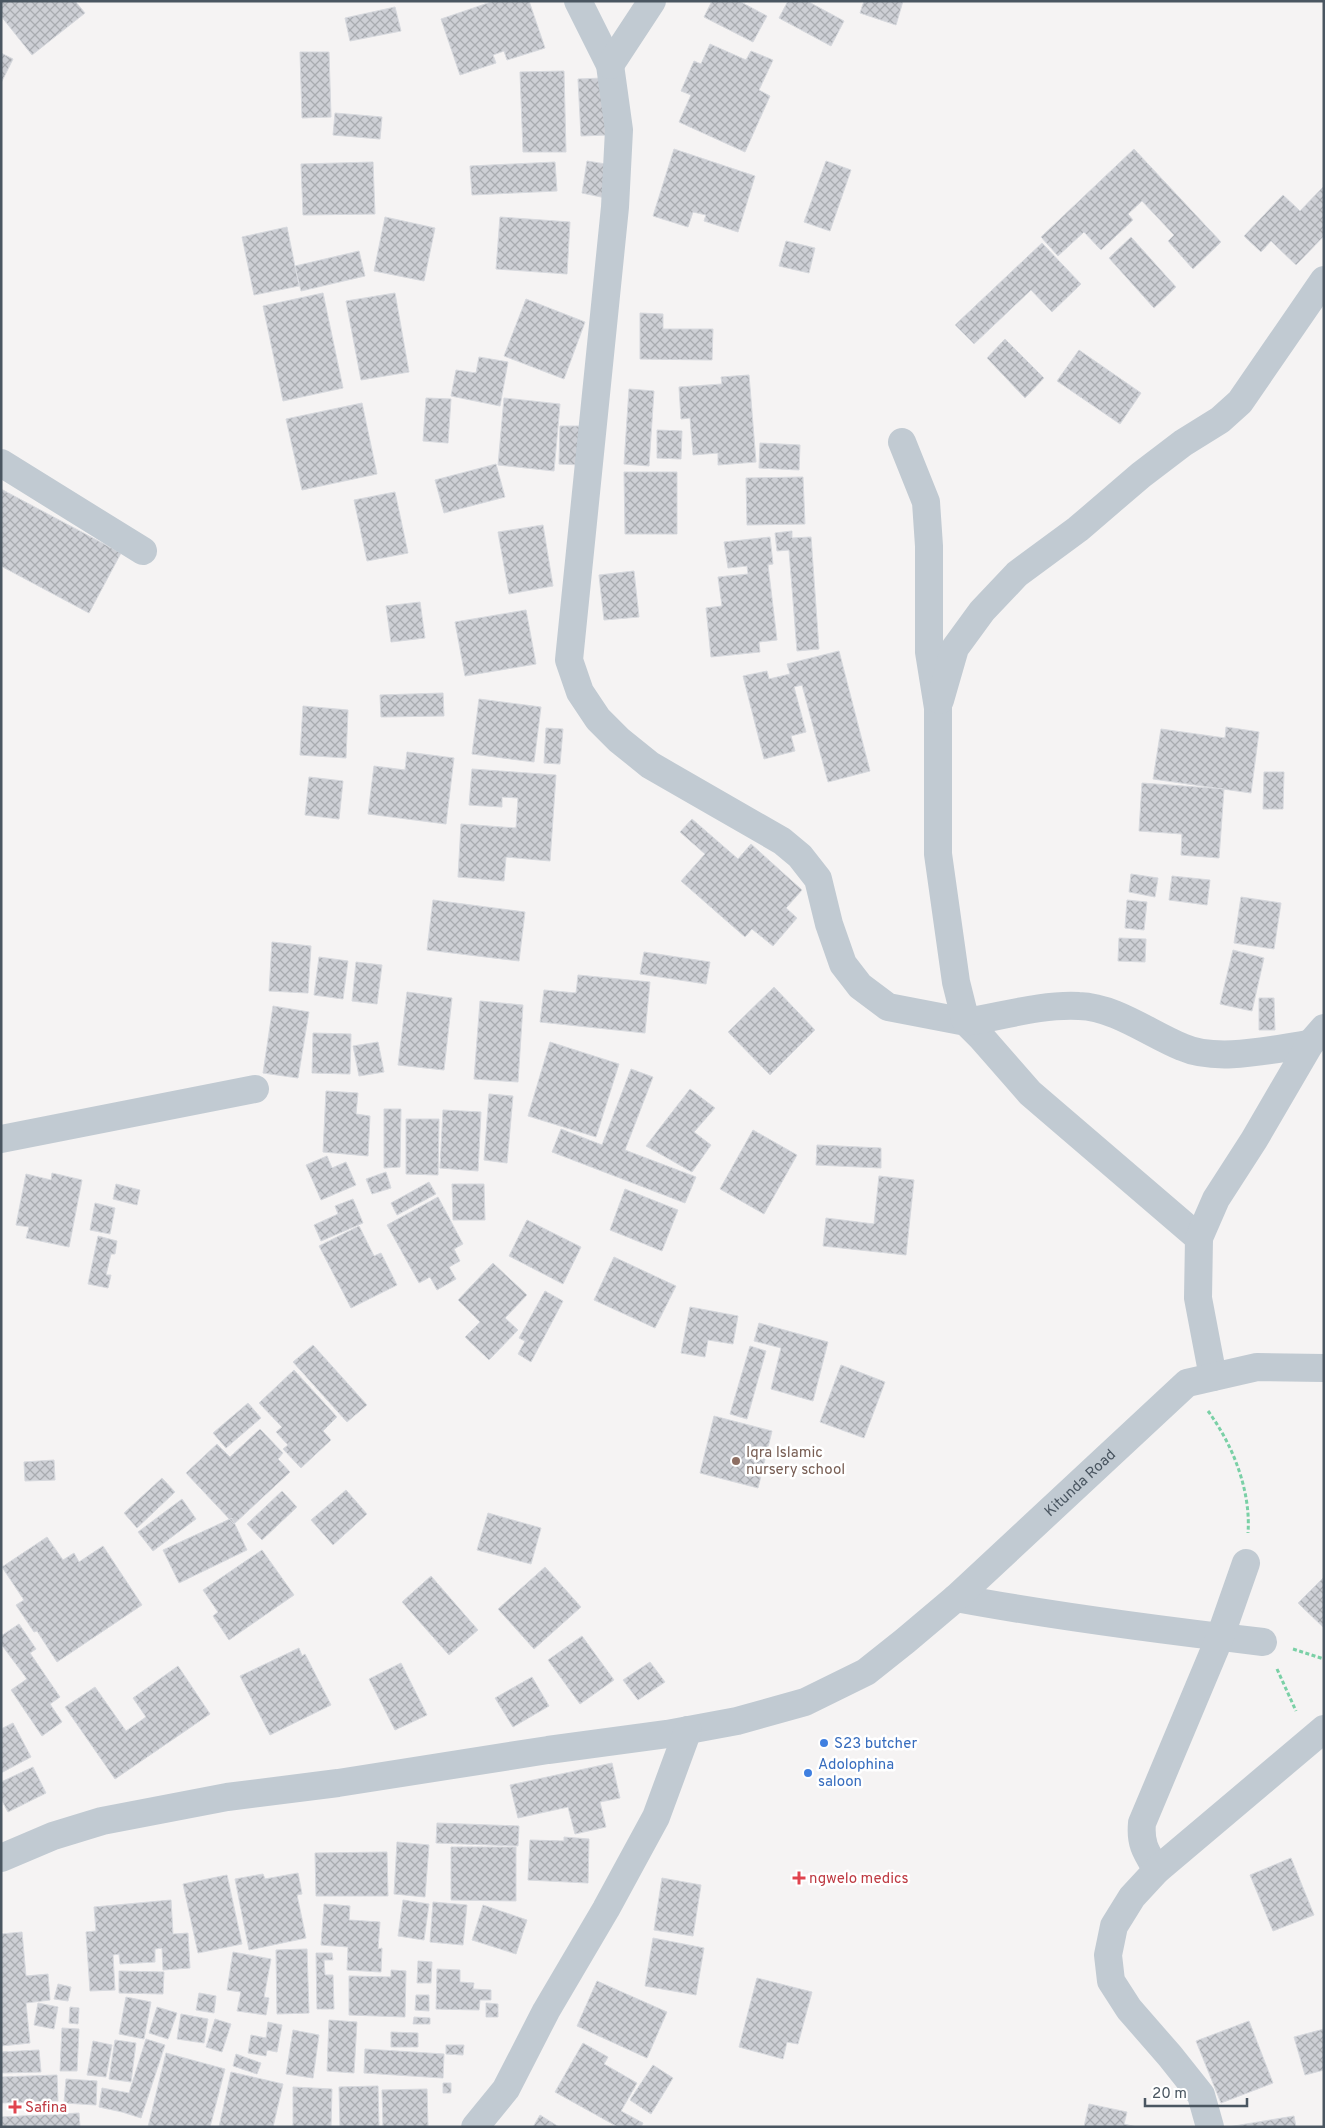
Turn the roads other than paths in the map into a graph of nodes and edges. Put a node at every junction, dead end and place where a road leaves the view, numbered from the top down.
1 (578, 1) edge
2 (652, 1) edge
3 (610, 65) junction
4 (1324, 280) edge
5 (902, 442) dead end
6 (1, 463) edge
7 (144, 552) dead end
8 (938, 708) junction
9 (966, 1022) junction
10 (1317, 1036) edge
11 (255, 1089) dead end
12 (1, 1139) edge
13 (1199, 1238) junction
14 (1324, 1368) edge
15 (1213, 1377) junction
16 (1246, 1563) dead end
17 (956, 1598) junction
18 (1220, 1637) junction
19 (1263, 1642) dead end
20 (1324, 1729) edge
21 (688, 1730) junction
22 (1, 1858) edge
23 (1157, 1870) junction
24 (475, 2127) edge
25 (1210, 2127) edge

1 - 3 street
2 - 3 street
3 - 9 street
4 - 8 street
5 - 8 street
6 - 7 street
8 - 9 street
9 - 10 street
9 - 13 street
10 - 13 street
11 - 12 street
13 - 15 street
14 - 15 street, Kitunda Road
15 - 17 street, Kitunda Road
16 - 18 street
17 - 18 street
17 - 21 street, Kitunda Road
18 - 19 street
18 - 23 street
20 - 23 street
21 - 22 street, Kitunda Road
21 - 24 street
23 - 25 street

